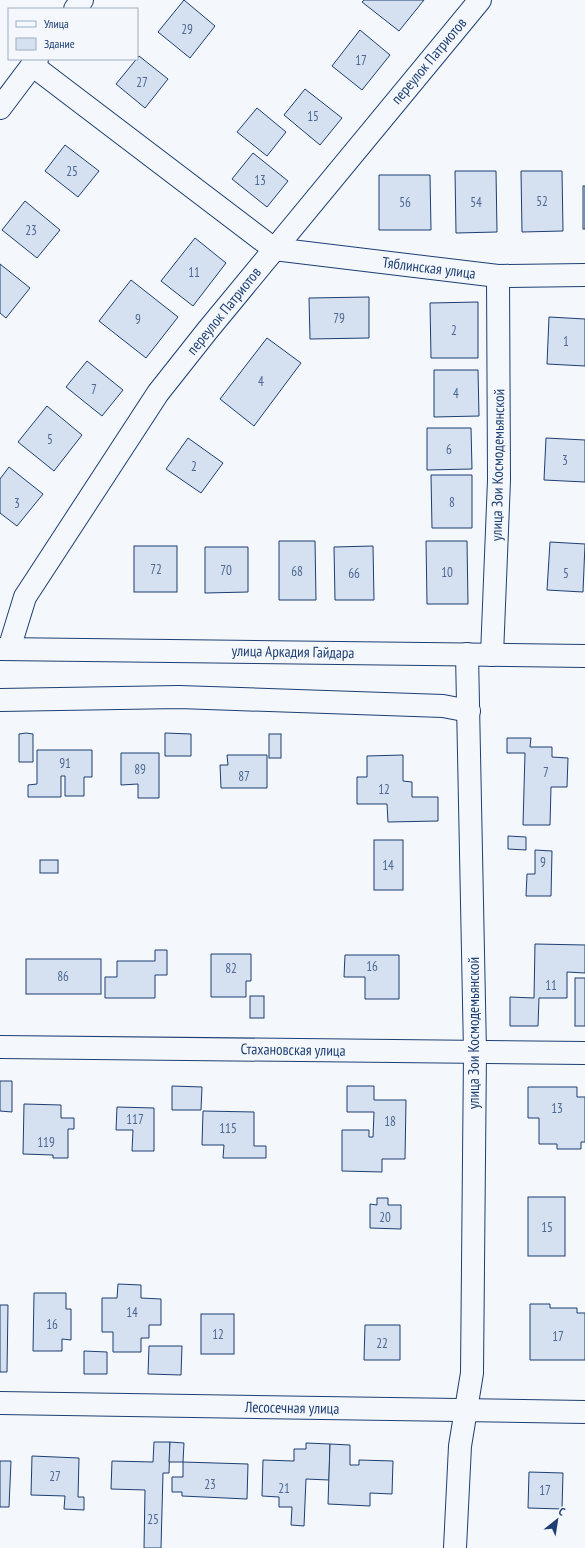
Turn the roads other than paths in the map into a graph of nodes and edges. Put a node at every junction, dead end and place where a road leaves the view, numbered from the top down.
1 (82, 0) edge
2 (480, 0) edge
3 (76, 8) edge
4 (34, 62) edge
5 (0, 108) edge
6 (274, 250) junction
7 (585, 275) edge
8 (498, 276) junction
9 (4, 649) edge
10 (467, 654) junction
11 (492, 655) junction
12 (585, 656) edge
13 (0, 700) edge
14 (469, 711) junction
15 (0, 1047) edge
16 (475, 1052) junction
17 (585, 1053) edge
18 (0, 1403) edge
19 (466, 1411) junction
20 (585, 1412) edge
21 (455, 1548) edge

1 - 3 street
2 - 6 street, переулок Патриотов
4 - 5 street
4 - 6 street
6 - 8 street, Тяблинская улица
6 - 9 street, переулок Патриотов
7 - 8 street, Тяблинская улица
8 - 11 street, улица Зои Космодемьянской
9 - 10 street, улица Аркадия Гайдара
10 - 11 street, улица Аркадия Гайдара
10 - 14 street, улица Зои Космодемьянской
11 - 12 street, улица Аркадия Гайдара
13 - 14 street
14 - 16 street, улица Зои Космодемьянской
15 - 16 street, Стахановская улица
16 - 17 street, Стахановская улица
16 - 19 street, улица Зои Космодемьянской
18 - 19 street, Лесосечная улица
19 - 20 street, Лесосечная улица
19 - 21 street, улица Зои Космодемьянской

